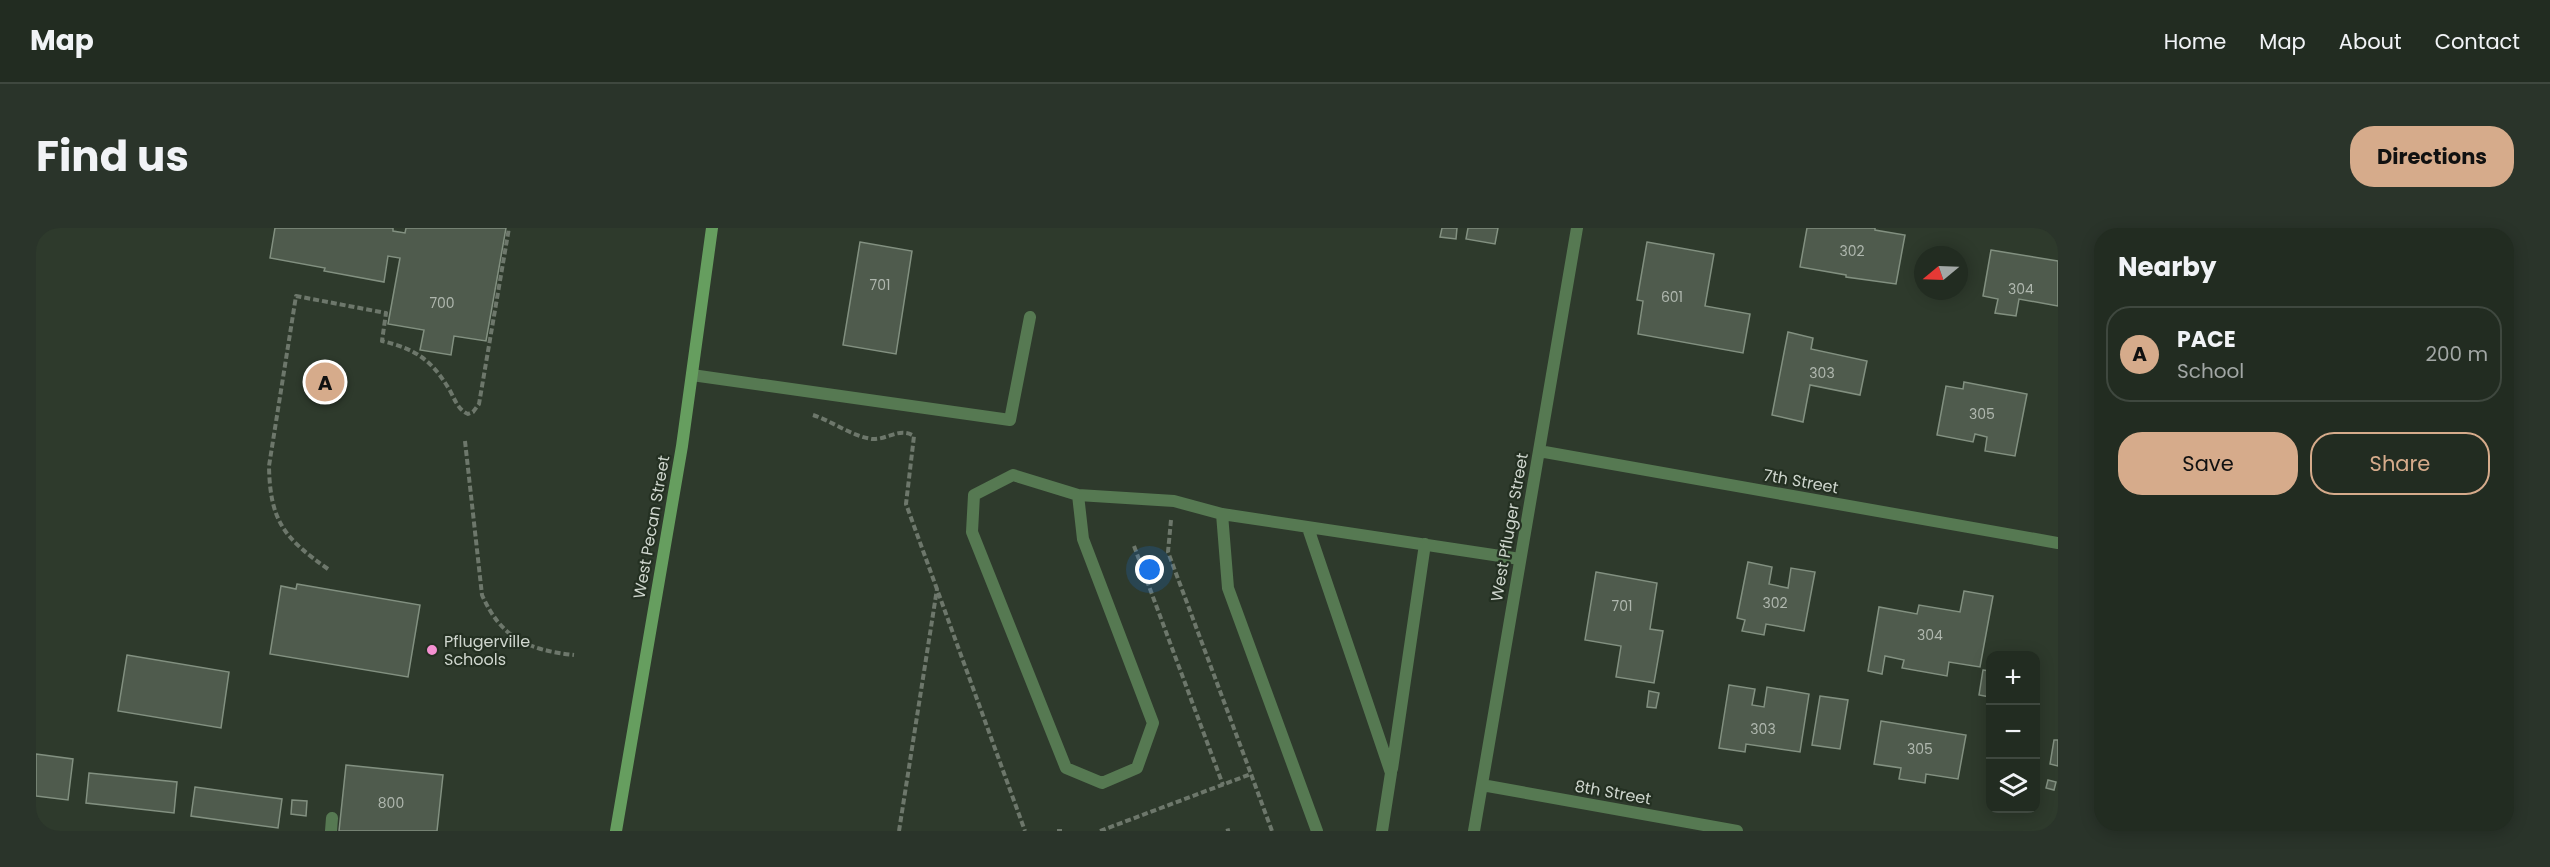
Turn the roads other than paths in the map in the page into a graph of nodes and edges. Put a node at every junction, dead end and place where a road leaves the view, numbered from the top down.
1 (712, 228) edge
2 (1577, 228) edge
3 (1030, 317) dead end
4 (692, 375) junction
5 (1539, 451) junction
6 (1078, 495) junction
7 (1222, 514) junction
8 (1308, 528) junction
9 (2058, 543) edge
10 (1425, 544) junction
11 (1520, 559) junction
12 (1391, 773) junction
13 (1482, 785) junction
14 (332, 818) dead end
15 (331, 831) edge
16 (616, 831) edge
17 (1317, 831) edge
18 (1382, 831) edge
19 (1474, 831) edge
20 (1737, 831) edge

1 - 4 main road, West Pecan Street
2 - 5 street, West Pfluger Street
3 - 4 street
4 - 16 main road, West Pecan Street
5 - 9 street, 7th Street
5 - 11 street, West Pfluger Street
6 - 6 street
6 - 7 street
7 - 8 street
7 - 17 street
8 - 10 street
8 - 12 street
10 - 11 street
10 - 12 street
11 - 13 street, West Pfluger Street
12 - 18 street
13 - 19 street, West Pfluger Street
13 - 20 street, 8th Street
14 - 15 street

